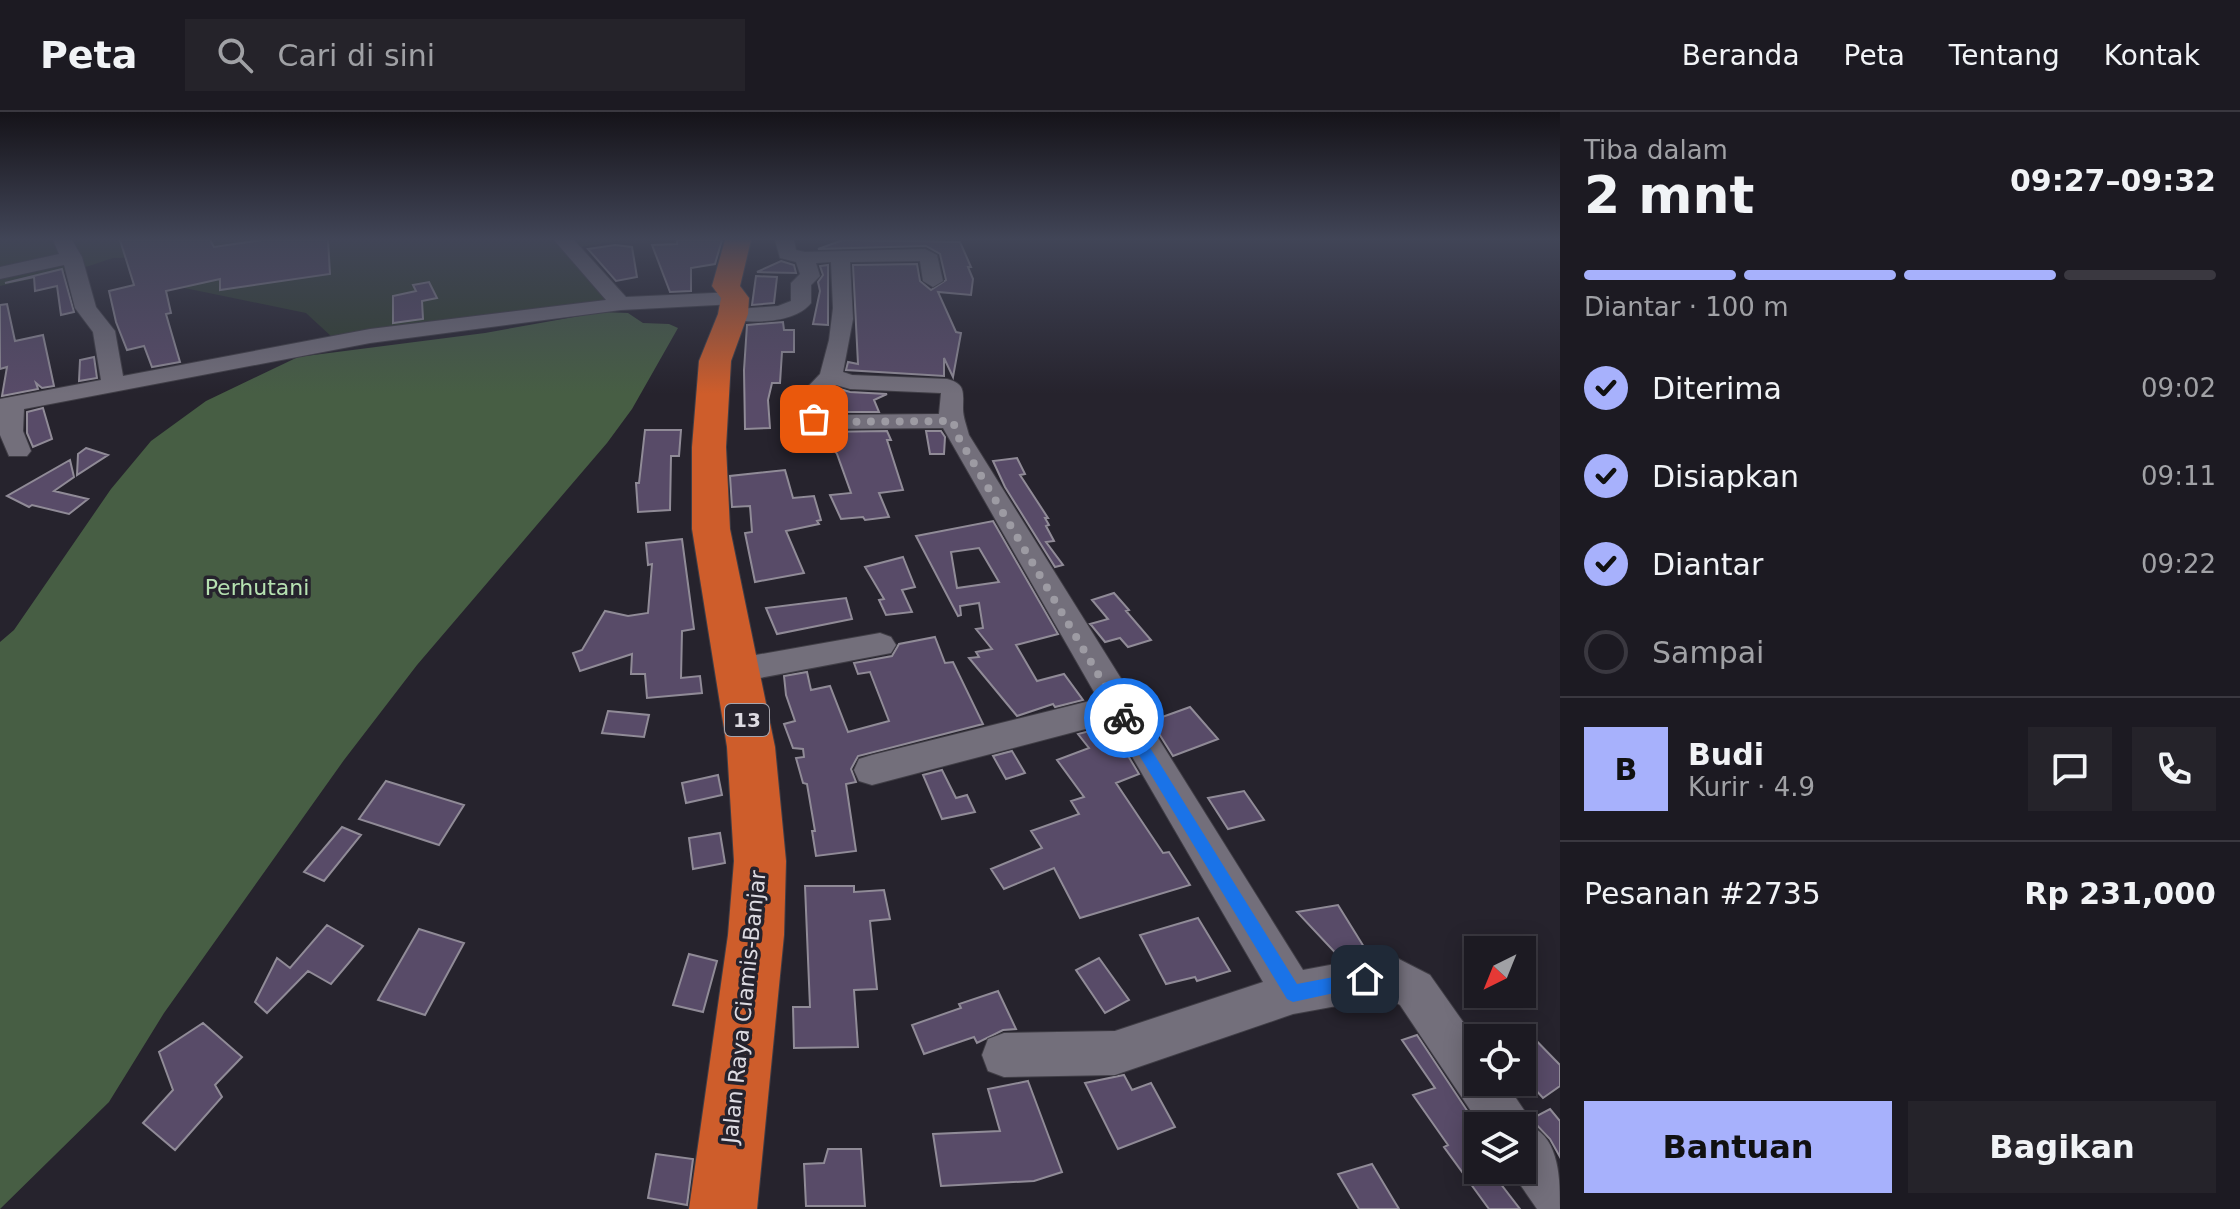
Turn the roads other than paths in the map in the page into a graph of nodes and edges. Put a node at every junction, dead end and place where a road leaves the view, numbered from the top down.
1 (81, 291) edge
2 (609, 291) edge
3 (728, 291) edge
4 (801, 291) edge
5 (842, 291) edge
6 (621, 304) junction
7 (734, 306) junction
8 (832, 376) junction
9 (113, 385) junction
10 (6, 405) edge
11 (953, 421) junction
12 (18, 451) dead end
13 (880, 645) dead end
14 (739, 670) junction
15 (1118, 707) junction
16 (872, 770) dead end
17 (1293, 993) junction
18 (1004, 1055) dead end
19 (1498, 1112) edge
20 (1536, 1166) edge
21 (1560, 1200) edge
22 (723, 1209) edge

1 - 9 street
2 - 6 street
3 - 7 highway, Jalan Raya Ciamis-Banjar / 13
4 - 7 street
5 - 8 street
6 - 7 street
6 - 9 street
7 - 14 highway, Jalan Raya Ciamis-Banjar / 13
8 - 11 street
8 - 11 street
9 - 10 street
10 - 12 street
11 - 15 street
13 - 14 street
14 - 22 highway, Jalan Raya Ciamis-Banjar / 13
15 - 16 street
15 - 17 street
17 - 18 street
17 - 19 street
20 - 21 street

